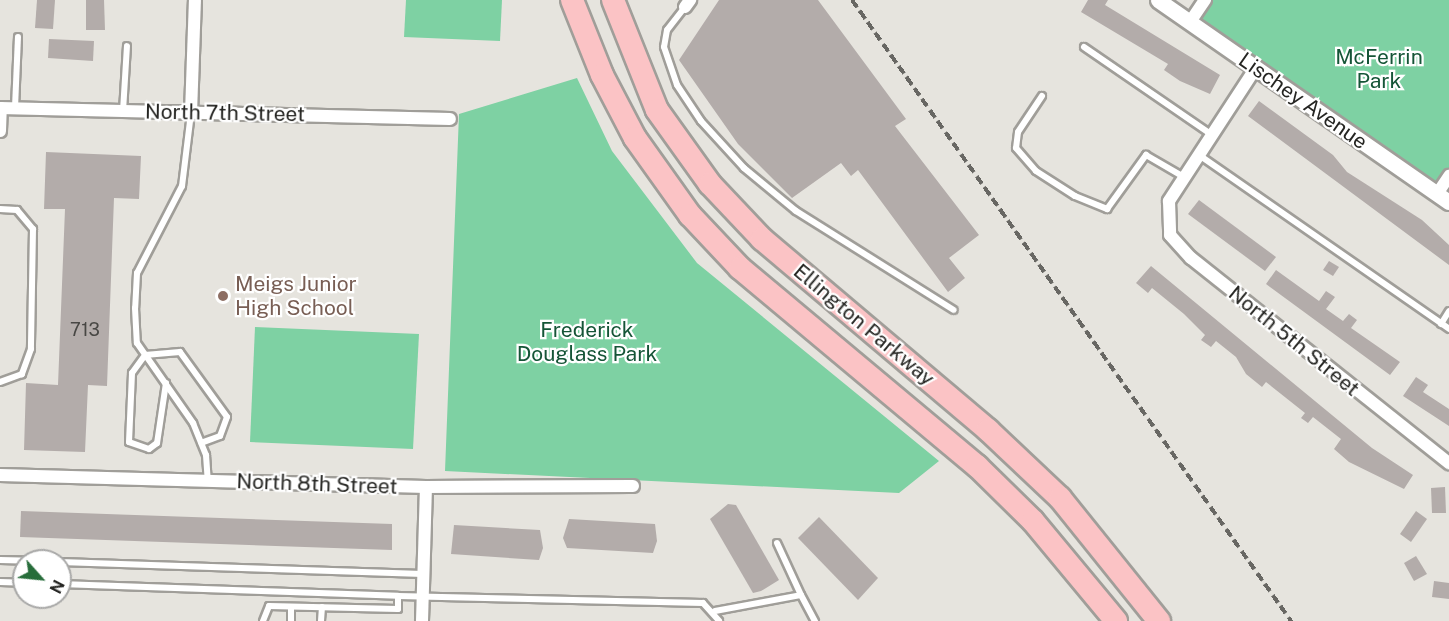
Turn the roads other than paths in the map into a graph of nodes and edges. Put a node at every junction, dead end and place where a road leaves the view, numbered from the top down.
1 (195, 0) edge
2 (572, 0) edge
3 (616, 0) edge
4 (1158, 0) edge
5 (1205, 0) edge
6 (687, 3) edge
7 (1190, 22) junction
8 (18, 37) dead end
9 (127, 46) dead end
10 (1084, 47) dead end
11 (1255, 69) junction
12 (1042, 96) dead end
13 (0, 108) edge
14 (15, 109) junction
15 (123, 111) junction
16 (191, 112) junction
17 (450, 119) dead end
18 (0, 131) edge
19 (1212, 135) junction
20 (1199, 155) junction
21 (1449, 176) edge
22 (1184, 177) junction
23 (1443, 198) edge
24 (0, 209) edge
25 (954, 310) dead end
26 (1449, 311) edge
27 (1441, 324) junction
28 (1449, 329) edge
29 (145, 355) junction
30 (0, 382) edge
31 (166, 383) junction
32 (201, 443) junction
33 (1449, 463) edge
34 (0, 475) edge
35 (208, 481) junction
36 (633, 486) dead end
37 (426, 487) junction
38 (777, 543) dead end
39 (72, 562) edge
40 (423, 574) junction
41 (72, 584) edge
42 (801, 595) junction
43 (398, 596) junction
44 (422, 598) junction
45 (291, 607) junction
46 (322, 607) junction
47 (715, 611) junction
48 (263, 621) edge
49 (291, 621) edge
50 (321, 621) edge
51 (422, 621) edge
52 (719, 621) edge
53 (815, 621) edge
54 (1116, 621) edge
55 (1159, 621) edge

1 - 16 street
2 - 54 highway, Ellington Parkway
3 - 55 highway, Ellington Parkway
4 - 7 street, Lischey Avenue
5 - 7 street
6 - 25 lane
7 - 11 street, Lischey Avenue
8 - 14 lane
9 - 15 lane
10 - 19 lane
11 - 19 street
11 - 23 street, Lischey Avenue
12 - 22 lane
13 - 14 street, North 7th Street
13 - 18 street
14 - 15 street, North 7th Street
15 - 16 street, North 7th Street
16 - 17 street, North 7th Street
16 - 29 lane
19 - 20 street
20 - 22 street
20 - 27 lane
21 - 23 street
22 - 33 street, North 5th Street
24 - 30 lane
26 - 27 lane
27 - 28 lane
29 - 31 lane
29 - 31 lane
29 - 32 lane
31 - 32 lane
32 - 35 lane
34 - 35 street, North 8th Street
35 - 37 street, North 8th Street
36 - 37 street, North 8th Street
37 - 40 street
38 - 42 lane
39 - 40 lane
40 - 44 street
41 - 43 lane
42 - 47 lane
42 - 53 lane
43 - 44 lane
43 - 46 lane
44 - 47 lane
44 - 51 street
45 - 46 lane
45 - 48 lane
45 - 49 lane
46 - 50 lane
47 - 52 lane

